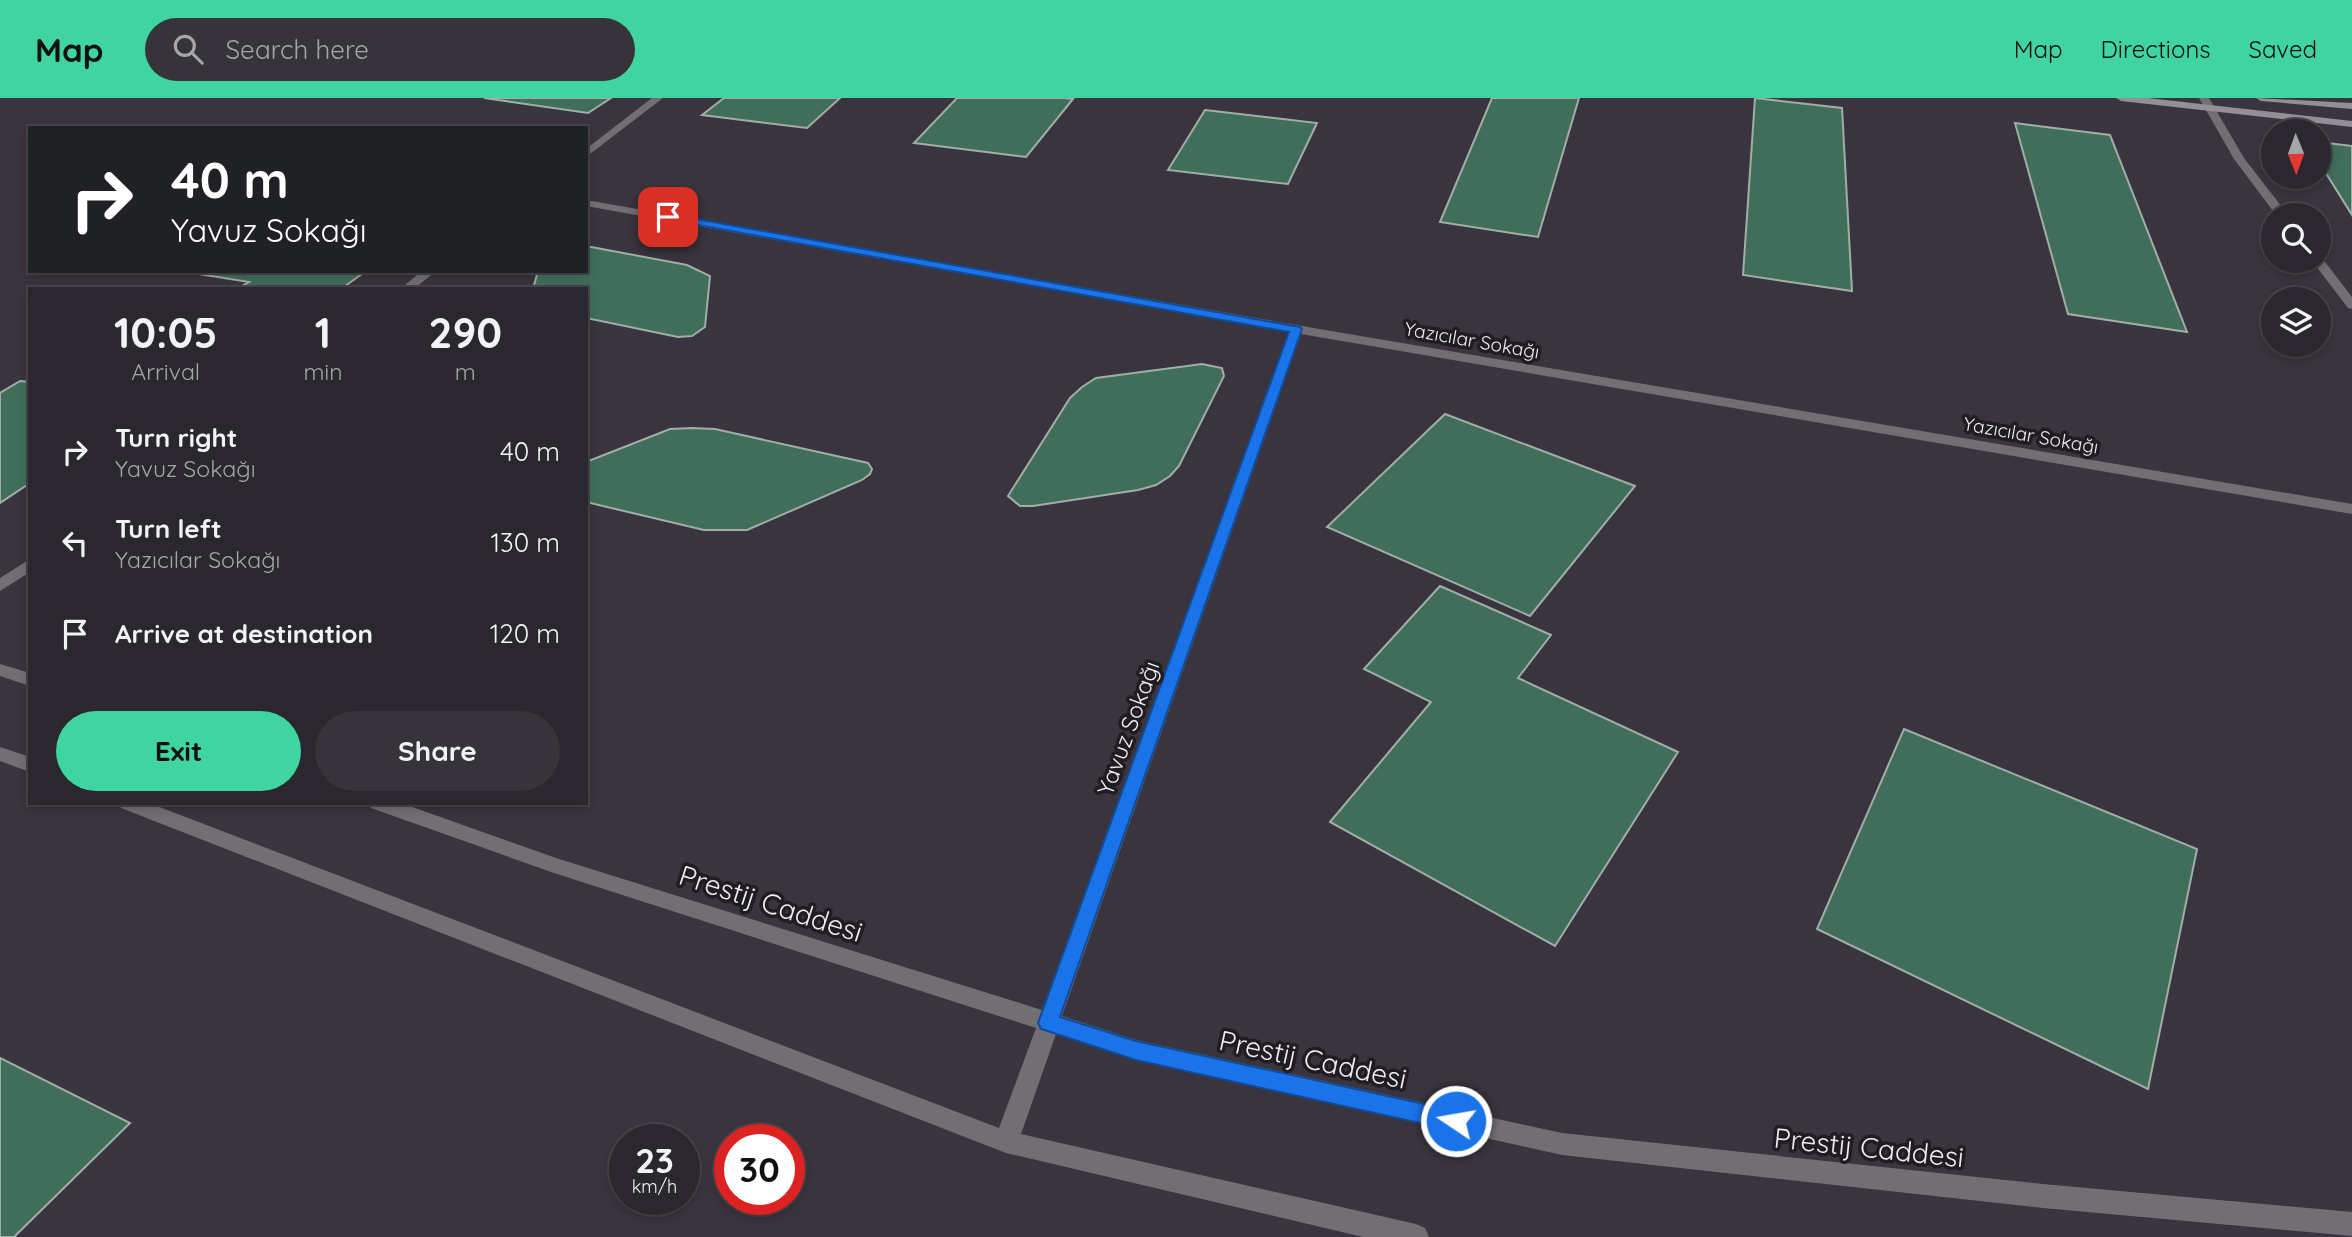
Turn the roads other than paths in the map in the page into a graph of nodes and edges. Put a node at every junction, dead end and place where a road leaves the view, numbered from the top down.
1 (658, 98) edge
2 (2121, 98) edge
3 (2261, 98) edge
4 (2207, 104) edge
5 (2352, 106) edge
6 (2352, 124) edge
7 (588, 152) edge
8 (588, 203) edge
9 (2273, 203) edge
10 (427, 273) edge
11 (2327, 273) edge
12 (409, 287) edge
13 (2352, 305) edge
14 (1296, 329) junction
15 (2352, 509) edge
16 (28, 565) edge
17 (0, 586) edge
18 (0, 670) edge
19 (28, 679) edge
20 (0, 754) edge
21 (28, 764) edge
22 (133, 805) edge
23 (384, 805) edge
24 (1048, 1023) junction
25 (1006, 1142) junction
26 (2352, 1224) edge
27 (1416, 1237) edge

1 - 7 street
2 - 4 main road
3 - 5 main road
4 - 6 main road
4 - 9 street
8 - 14 street, Yazıcılar Sokağı
10 - 12 street
11 - 13 street
14 - 15 street, Yazıcılar Sokağı
14 - 24 street, Yavuz Sokağı
16 - 17 street
18 - 19 street
20 - 21 street
22 - 25 street
23 - 24 street, Prestij Caddesi
24 - 25 street, Yavuz Sokağı
24 - 26 street, Prestij Caddesi
25 - 27 street

